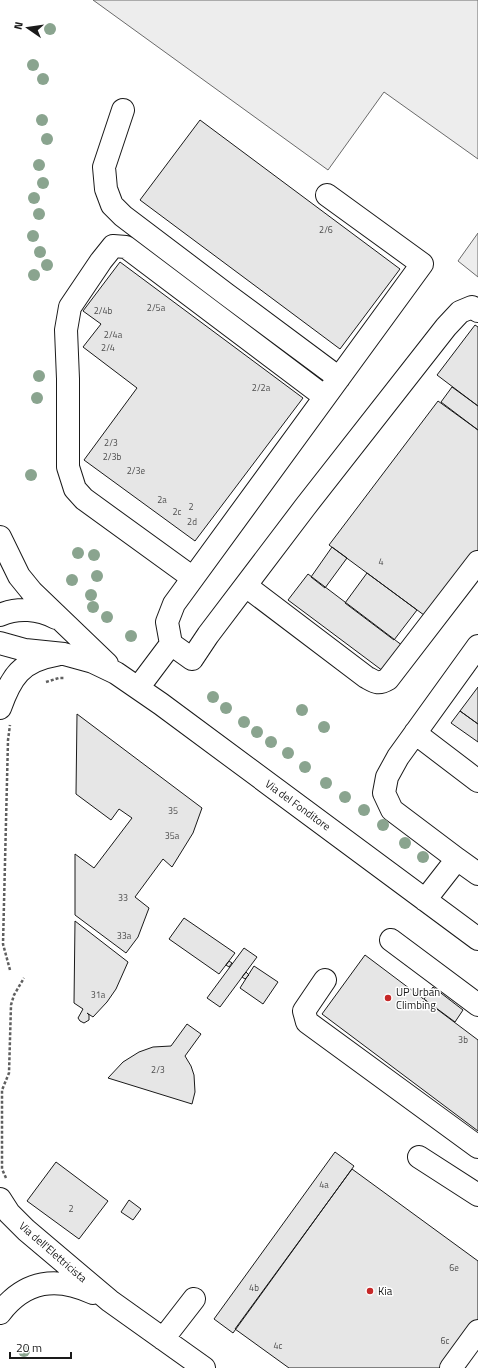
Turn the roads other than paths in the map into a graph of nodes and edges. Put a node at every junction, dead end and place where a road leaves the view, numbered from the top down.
1 (124, 110) dead end
2 (327, 195) dead end
3 (478, 310) edge
4 (339, 378) junction
5 (325, 397) junction
6 (0, 537) edge
7 (478, 562) edge
8 (193, 578) junction
9 (246, 586) junction
10 (0, 615) edge
11 (61, 620) junction
12 (0, 643) edge
13 (171, 644) junction
14 (478, 646) edge
15 (64, 654) junction
16 (116, 673) junction
17 (138, 688) junction
18 (5, 715) edge
19 (416, 733) junction
20 (478, 781) edge
21 (457, 860) junction
22 (478, 874) edge
23 (425, 900) junction
24 (478, 939) edge
25 (391, 940) dead end
26 (325, 980) dead end
27 (478, 1005) edge
28 (478, 1147) edge
29 (419, 1157) dead end
30 (3, 1190) edge
31 (478, 1195) edge
32 (194, 1299) dead end
33 (110, 1301) junction
34 (0, 1312) edge
35 (478, 1331) edge
36 (163, 1339) junction
37 (204, 1368) edge
38 (451, 1368) edge

1 - 4 street
2 - 4 street
3 - 9 street
4 - 5 street
5 - 8 street
5 - 8 street
6 - 11 street, Via del Fonditore
7 - 9 street
8 - 13 street
9 - 13 street
10 - 11 street, Via del Fonditore
11 - 16 street, Via del Fonditore
12 - 15 street, Via del Fonditore
13 - 17 street
14 - 19 street
15 - 16 street, Via del Fonditore
15 - 18 street, Via del Fonditore
16 - 17 street, Via del Fonditore
17 - 23 street, Via del Fonditore
19 - 20 street
19 - 21 street
21 - 22 street
21 - 23 street
23 - 24 street, Via del Fonditore
25 - 27 street
26 - 28 street
29 - 31 street
30 - 33 street, Via dell'Elettricista
32 - 36 street
33 - 34 street, Via dell'Elettricista
33 - 36 street, Via dell'Elettricista
35 - 38 street
36 - 37 street, Via dell'Elettricista

